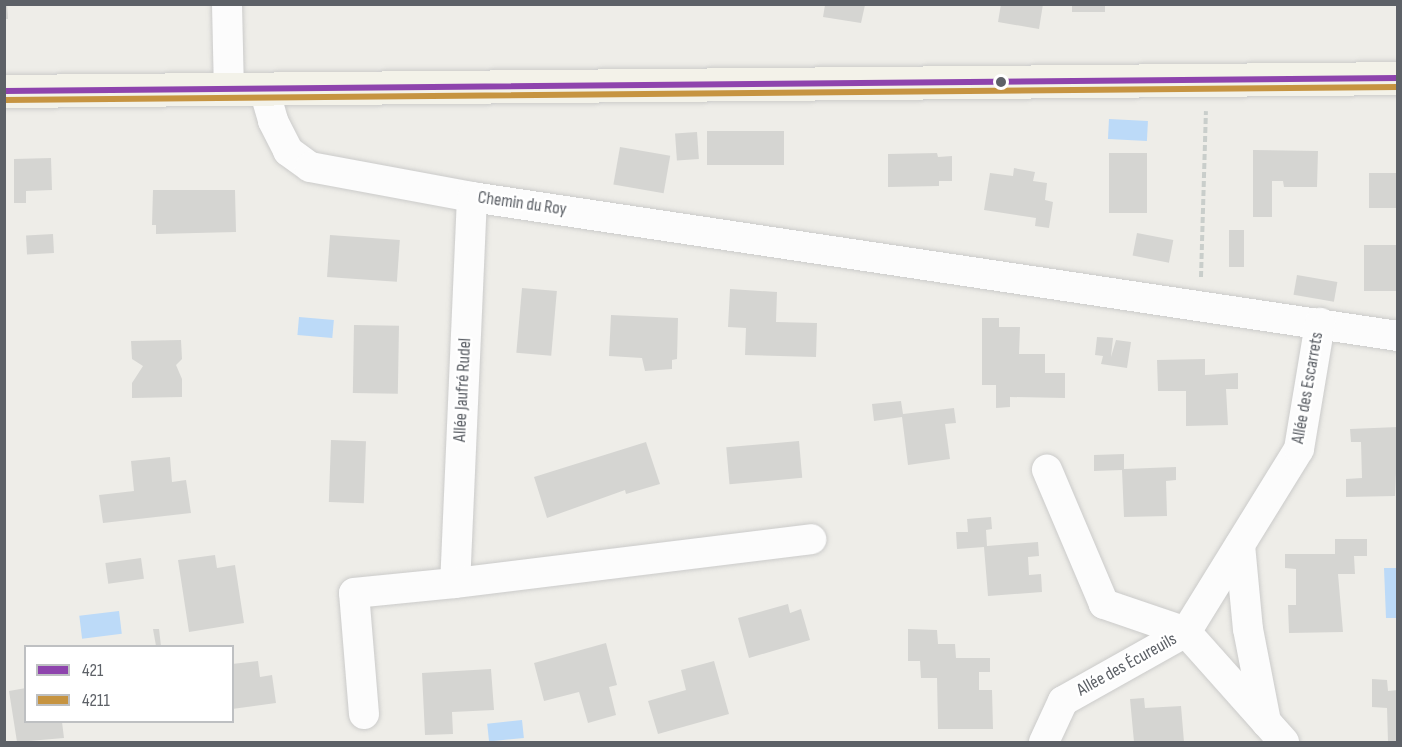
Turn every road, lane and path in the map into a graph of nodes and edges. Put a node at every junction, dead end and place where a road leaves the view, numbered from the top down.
1 (227, 4) edge
2 (1398, 78) edge
3 (1207, 80) junction
4 (229, 89) junction
5 (264, 89) junction
6 (4, 91) edge
7 (472, 197) junction
8 (1200, 305) junction
9 (1320, 323) junction
10 (1398, 336) edge
11 (1047, 470) dead end
12 (811, 539) dead end
13 (1239, 545) junction
14 (455, 583) junction
15 (1186, 632) junction
16 (364, 714) dead end
17 (1275, 732) edge
18 (1044, 742) edge

1 - 4 street
2 - 3 main road
3 - 5 main road
3 - 8 path
4 - 5 main road
4 - 6 main road
5 - 7 street, Chemin du Roy
7 - 8 street, Chemin du Roy
7 - 14 street, Allée Jaufré Rudel
8 - 9 street, Chemin du Roy
9 - 10 street, Chemin du Roy
9 - 13 street, Allée des Escarrets
11 - 15 street, Allée des Écureuils
12 - 14 street
13 - 15 street, Allée des Escarrets
13 - 17 street
14 - 16 street
15 - 17 street
15 - 18 street, Allée des Écureuils

